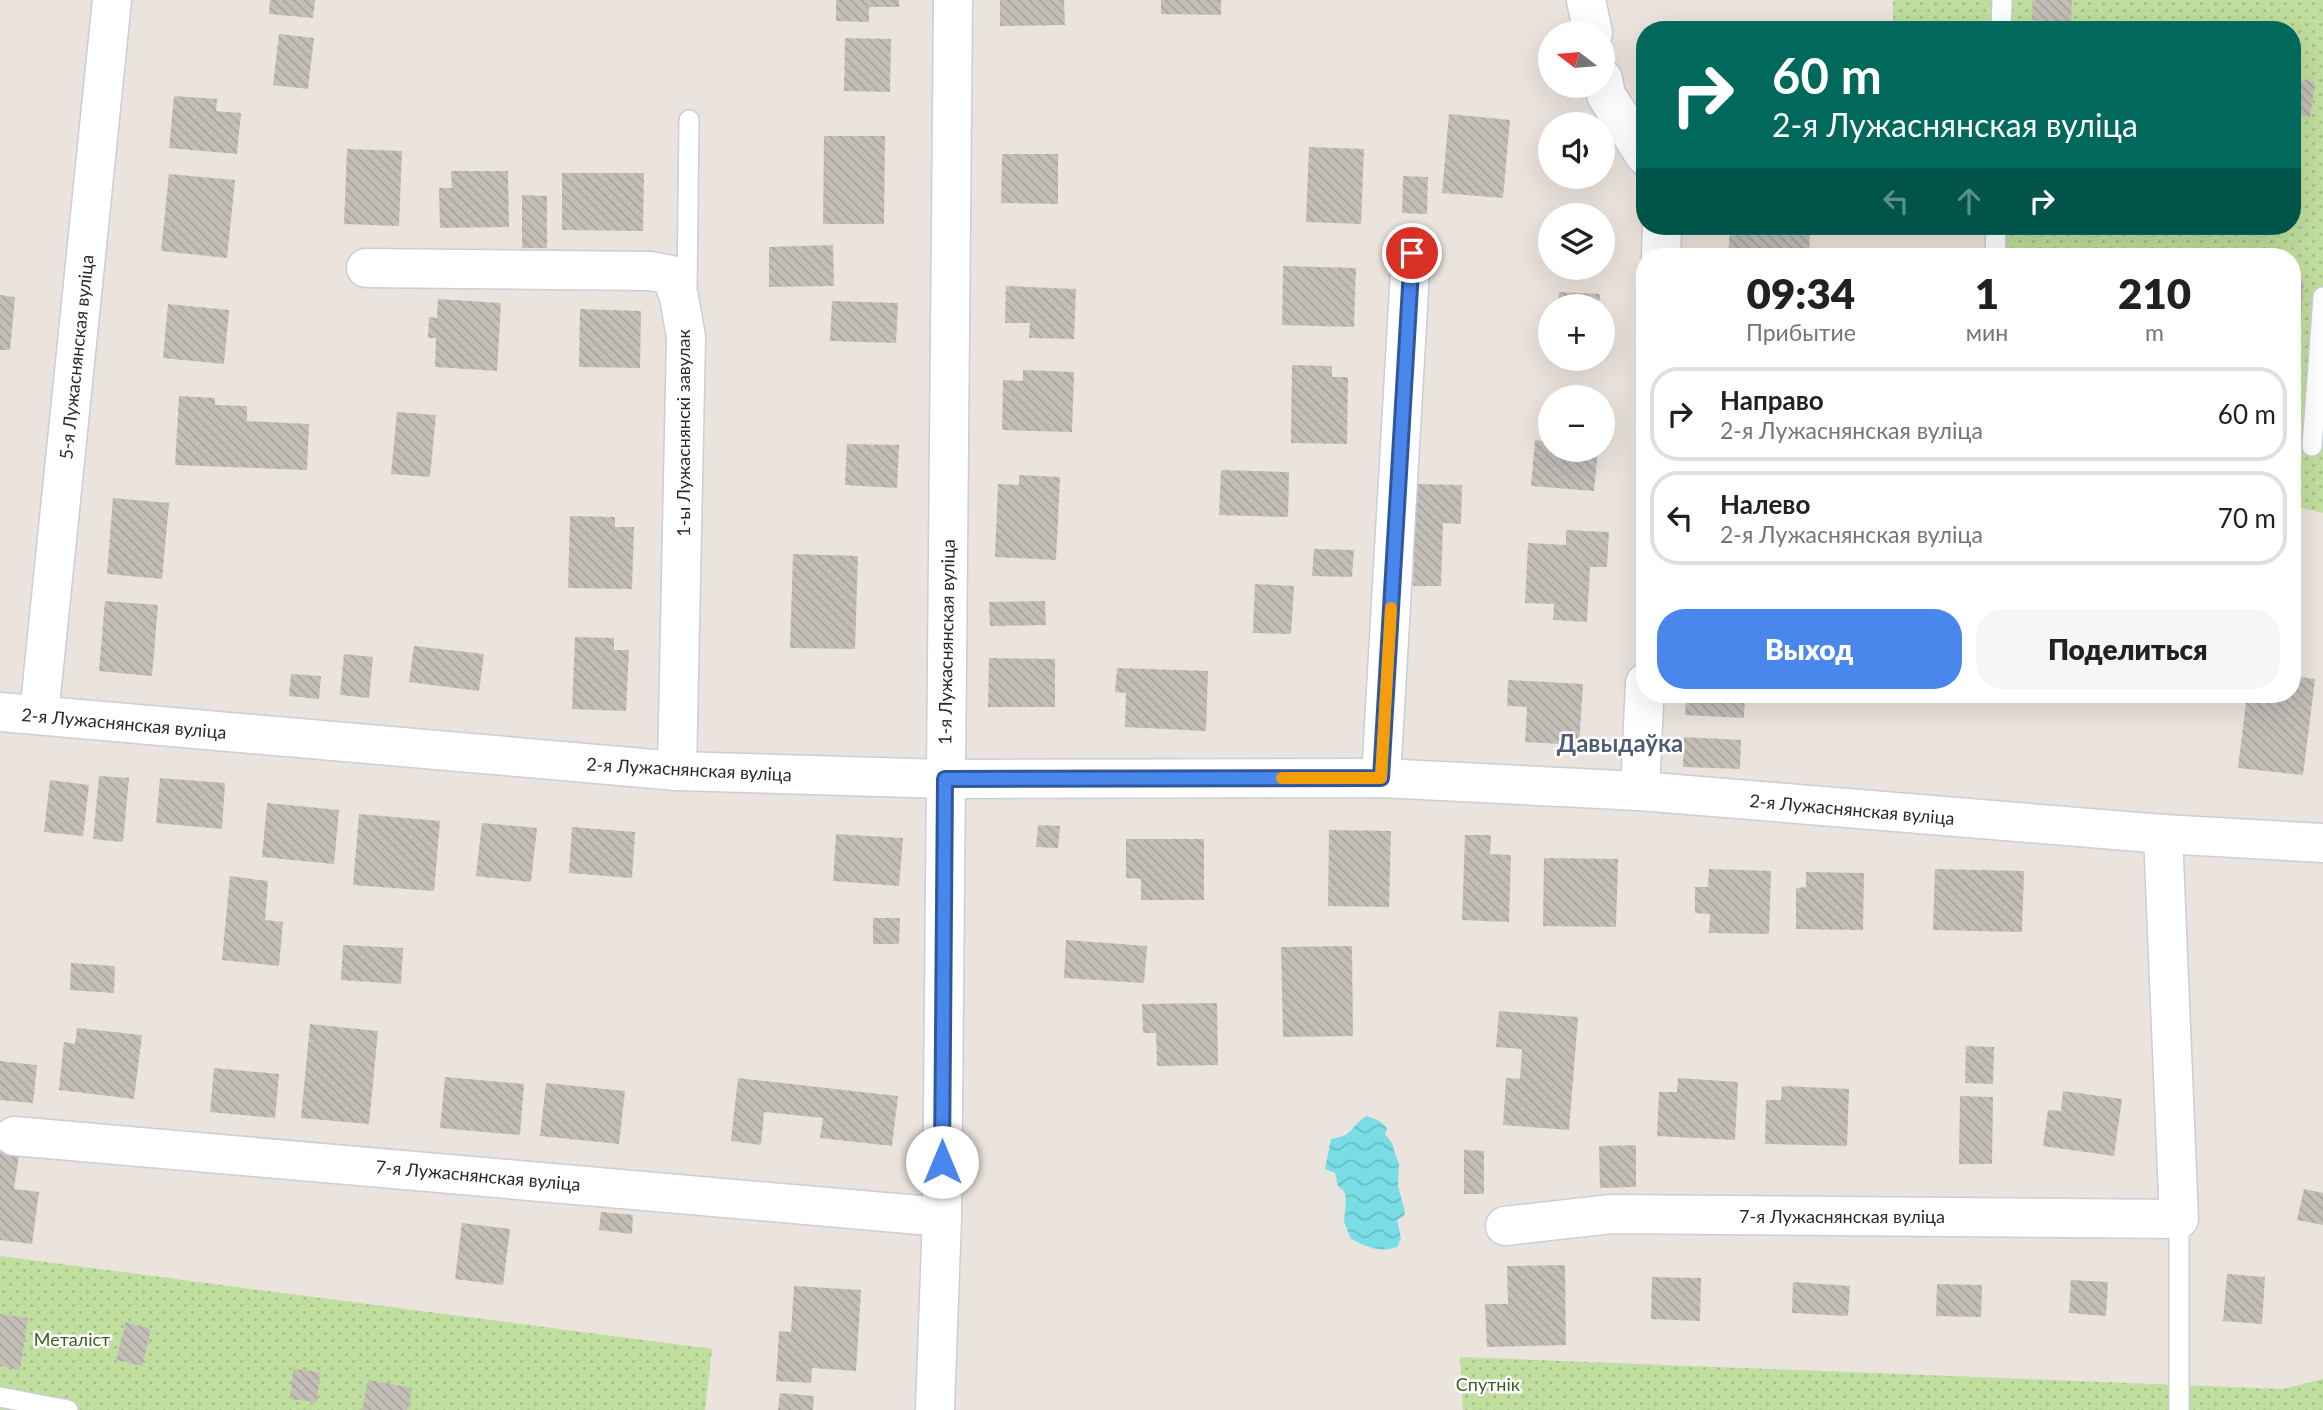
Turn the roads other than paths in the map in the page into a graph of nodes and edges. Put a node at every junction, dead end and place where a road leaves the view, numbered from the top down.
1 (112, 0) edge
2 (953, 0) edge
3 (1586, 0) edge
4 (2002, 0) edge
5 (1590, 21) edge
6 (2001, 21) edge
7 (1609, 98) edge
8 (689, 120) dead end
9 (1636, 142) edge
10 (1412, 253) dead end
11 (366, 268) dead end
12 (2323, 297) edge
13 (686, 337) junction
14 (2312, 446) dead end
15 (1644, 703) edge
16 (0, 712) edge
17 (39, 715) junction
18 (677, 771) junction
19 (1381, 778) junction
20 (945, 779) junction
21 (1640, 791) junction
22 (2163, 834) junction
23 (2323, 843) edge
24 (14, 1136) dead end
25 (942, 1217) junction
26 (2179, 1219) junction
27 (1505, 1226) dead end
28 (0, 1397) edge
29 (68, 1410) edge
30 (935, 1410) edge
31 (2179, 1410) edge

1 - 17 street, 5-я Лужаснянская вуліца
2 - 20 street, 1-я Лужаснянская вуліца
3 - 5 street
4 - 6 lane
7 - 9 street
8 - 13 lane
10 - 19 street
11 - 13 street, 1-ы Лужаснянскі завулак
12 - 14 lane
13 - 18 street, 1-ы Лужаснянскі завулак
15 - 21 street
16 - 17 street, 2-я Лужаснянская вуліца
17 - 18 street, 2-я Лужаснянская вуліца
18 - 20 street, 2-я Лужаснянская вуліца
19 - 20 street, 2-я Лужаснянская вуліца
19 - 21 street, 2-я Лужаснянская вуліца
20 - 25 street, 1-я Лужаснянская вуліца
21 - 22 street, 2-я Лужаснянская вуліца
22 - 23 street, 2-я Лужаснянская вуліца
22 - 26 street
24 - 25 street, 7-я Лужаснянская вуліца
25 - 30 street, 1-я Лужаснянская вуліца
26 - 27 street, 7-я Лужаснянская вуліца
26 - 31 lane
28 - 29 lane

